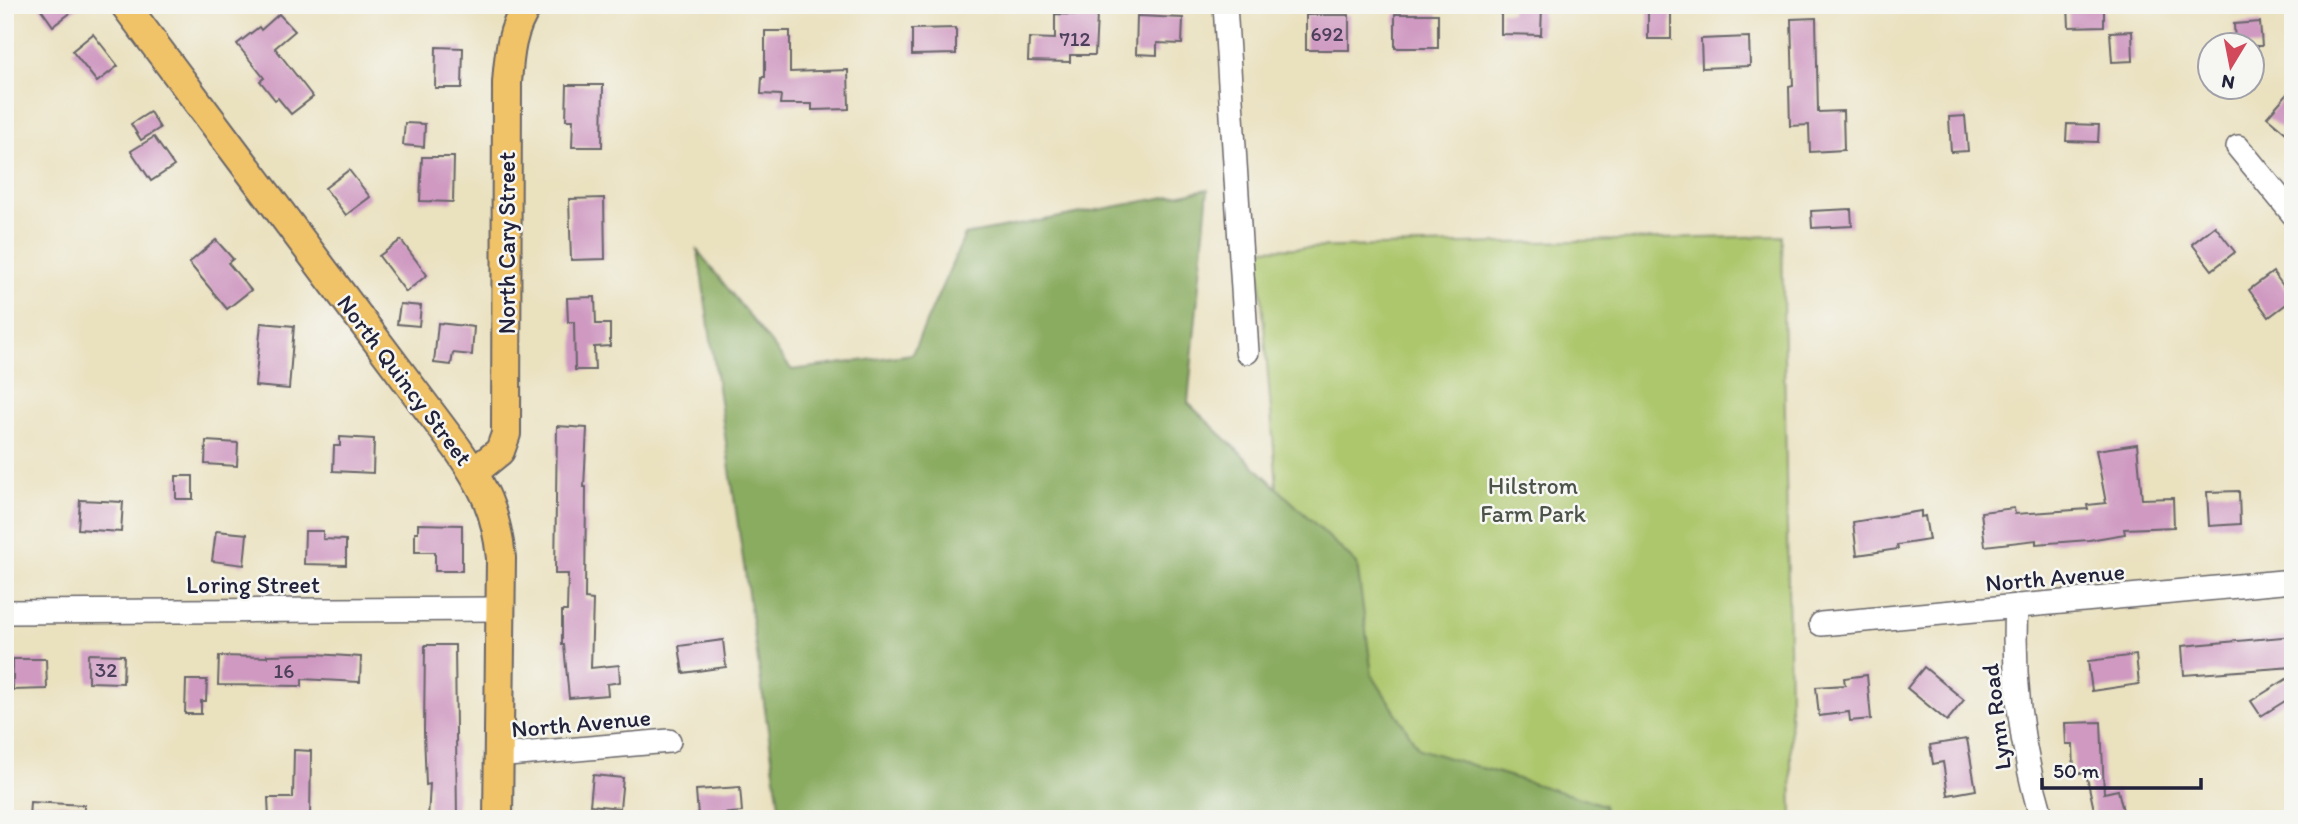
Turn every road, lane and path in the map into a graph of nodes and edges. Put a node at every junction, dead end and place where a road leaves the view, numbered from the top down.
1 (125, 5) edge
2 (528, 5) edge
3 (1225, 5) edge
4 (2238, 147) dead end
5 (2293, 214) edge
6 (1247, 352) dead end
7 (474, 472) junction
8 (2293, 581) edge
9 (2016, 606) junction
10 (500, 609) junction
11 (5, 612) edge
12 (1821, 624) dead end
13 (669, 741) dead end
14 (498, 757) junction
15 (498, 819) edge
16 (2042, 819) edge

1 - 7 main road, North Quincy Street
2 - 7 main road, North Cary Street
3 - 6 street
4 - 5 street
7 - 10 main road, North Quincy Street
8 - 9 street, North Avenue
9 - 12 street, North Avenue
9 - 16 street, Lynn Road
10 - 11 street, Loring Street
10 - 14 main road, North Quincy Street
13 - 14 street, North Avenue
14 - 15 main road, North Quincy Street

